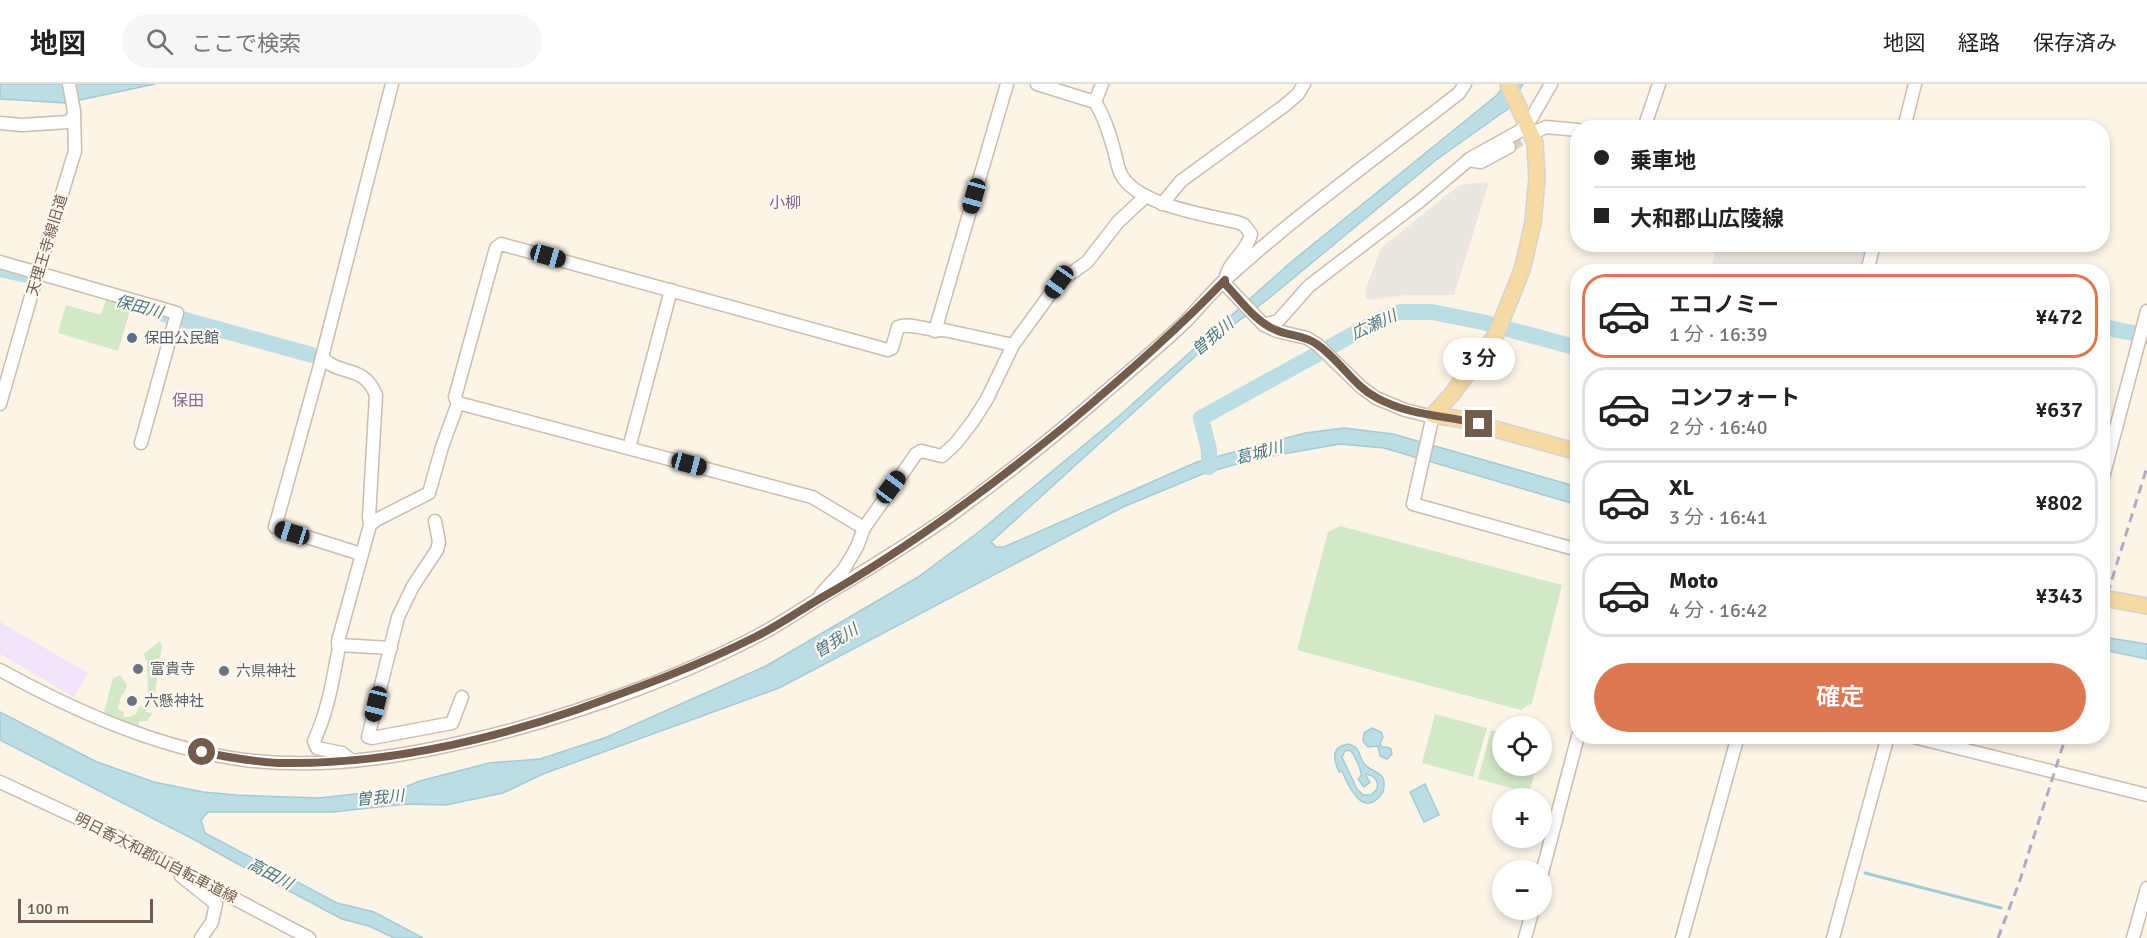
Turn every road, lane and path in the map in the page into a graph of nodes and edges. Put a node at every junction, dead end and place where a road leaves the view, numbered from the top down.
1 (69, 84) edge
2 (392, 84) edge
3 (1006, 84) edge
4 (1037, 84) edge
5 (1102, 84) edge
6 (1304, 84) edge
7 (1465, 84) edge
8 (1508, 84) edge
9 (1551, 84) edge
10 (1659, 84) edge
11 (1915, 84) edge
12 (1095, 102) junction
13 (74, 113) junction
14 (1647, 120) edge
15 (1906, 120) edge
16 (0, 123) edge
17 (1528, 126) junction
18 (1570, 129) edge
19 (1510, 146) tunnel mouth
20 (1468, 160) junction
21 (1146, 196) junction
22 (1162, 204) junction
23 (0, 262) edge
24 (38, 272) junction
25 (1225, 282) junction
26 (671, 290) junction
27 (2147, 311) edge
28 (1264, 324) junction
29 (934, 331) junction
30 (1013, 345) junction
31 (322, 357) junction
32 (458, 403) junction
33 (0, 404) edge
34 (1432, 420) junction
35 (141, 443) dead end
36 (629, 448) junction
37 (1570, 451) edge
38 (2110, 451) edge
39 (435, 521) dead end
40 (370, 525) junction
41 (864, 528) junction
42 (1570, 548) edge
43 (360, 554) junction
44 (2110, 599) edge
45 (817, 600) junction
46 (2147, 606) edge
47 (338, 645) junction
48 (391, 648) junction
49 (0, 670) edge
50 (462, 698) dead end
51 (1576, 744) edge
52 (1736, 744) edge
53 (1886, 744) edge
54 (1942, 744) edge
55 (352, 761) junction
56 (0, 782) edge
57 (2147, 795) edge
58 (162, 860) junction
59 (1545, 860) edge
60 (2147, 888) edge
61 (1530, 920) edge
62 (201, 938) edge
63 (309, 938) edge
64 (1525, 938) edge
65 (1682, 938) edge
66 (1833, 938) edge
67 (2133, 938) edge

1 - 13 street, 天理王寺線旧道
2 - 31 street
3 - 29 street
4 - 12 street
5 - 12 street
6 - 22 street
7 - 25 street
8 - 17 main road
9 - 17 street
10 - 14 street
11 - 15 street
12 - 21 street
13 - 16 street
13 - 24 street, 天理王寺線旧道
17 - 18 street
17 - 20 street
17 - 34 main road
19 - 20 street
20 - 28 street
21 - 22 street
21 - 30 street
22 - 25 street
23 - 24 street
24 - 33 street, 天理王寺線旧道
24 - 35 street
25 - 28 street
25 - 45 street
26 - 29 street
26 - 32 street
26 - 36 street
27 - 38 street
28 - 34 street
29 - 30 street
30 - 41 street
31 - 40 street
31 - 43 street
32 - 36 street
32 - 40 street
34 - 37 main road
34 - 42 street
36 - 41 street
39 - 48 street
40 - 43 street
41 - 45 street
43 - 47 street
44 - 46 main road
45 - 55 street
47 - 48 street
47 - 55 street
48 - 50 street
49 - 55 street
51 - 59 street
52 - 65 street
53 - 66 street
54 - 57 street
56 - 58 street, 明日香大和郡山自転車道線
58 - 62 street
58 - 63 street, 明日香大和郡山自転車道線
60 - 67 street
61 - 64 street

